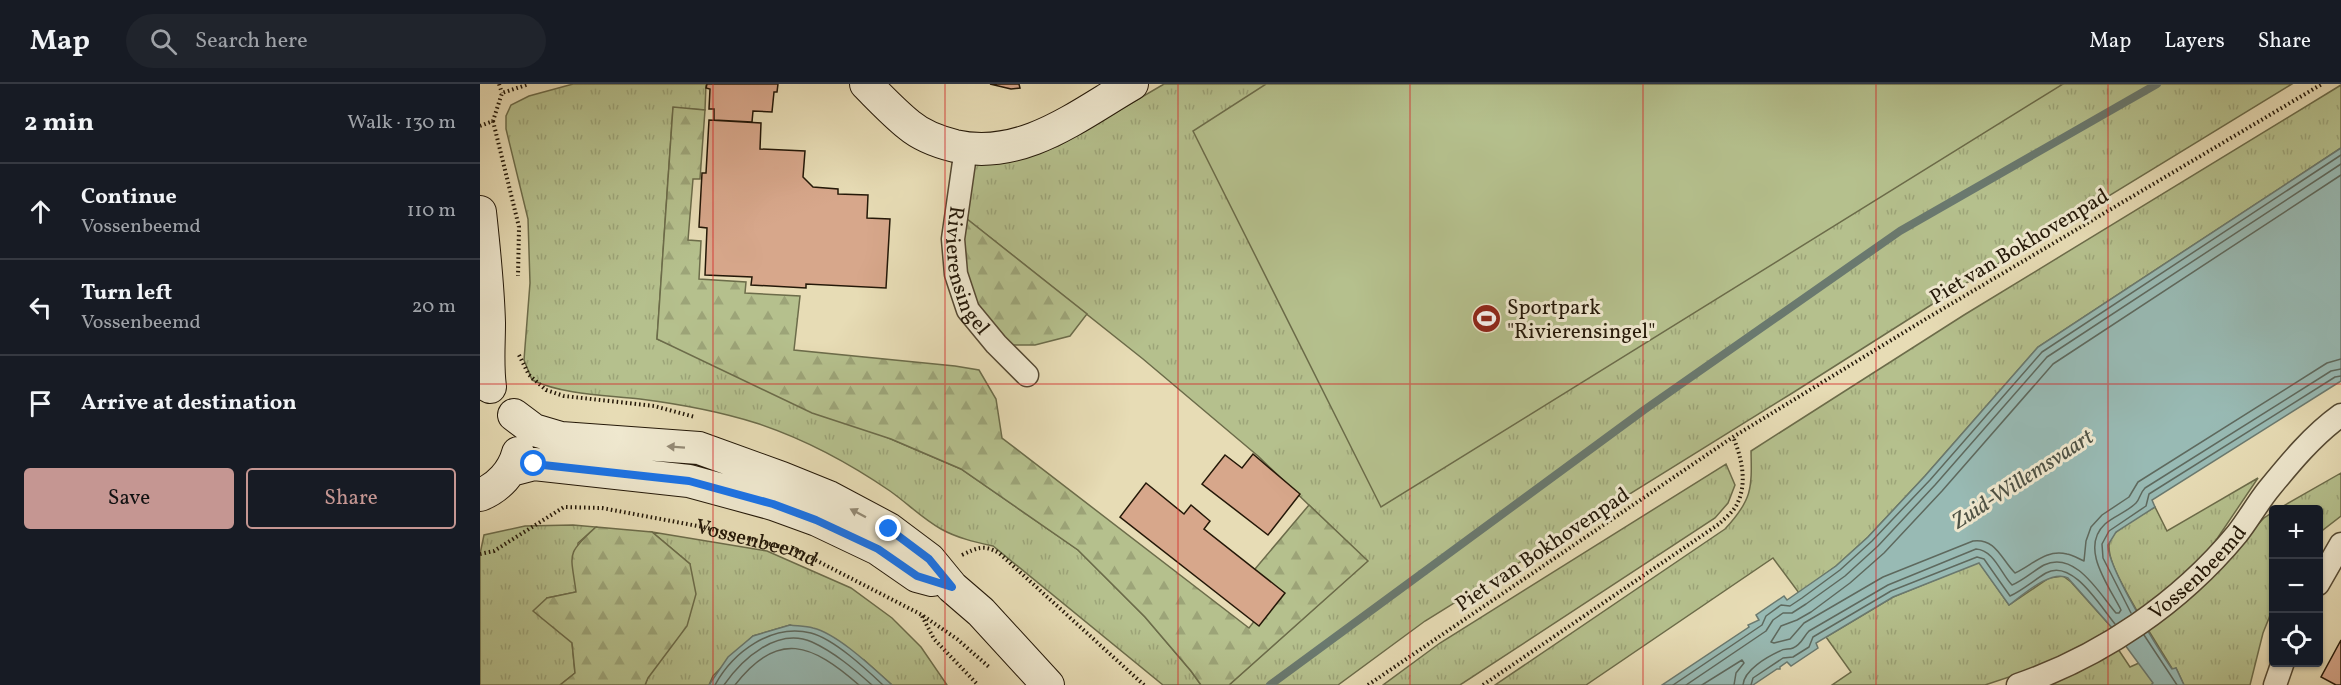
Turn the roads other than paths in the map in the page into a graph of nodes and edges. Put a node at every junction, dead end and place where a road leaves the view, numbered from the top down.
1 (866, 84) edge
2 (1132, 84) edge
3 (966, 148) junction
4 (480, 212) edge
5 (1027, 375) dead end
6 (485, 385) edge
7 (514, 415) junction
8 (2341, 415) edge
9 (511, 470) junction
10 (480, 495) edge
11 (2341, 544) edge
12 (2323, 577) edge
13 (952, 587) junction
14 (2282, 667) edge
15 (1048, 685) edge
16 (2018, 685) edge
17 (2275, 685) edge

1 - 3 main road
2 - 3 main road
3 - 5 street, Rivierensingel
4 - 6 main road
6 - 7 main road
7 - 9 main road
13 -> 7 main road, Vossenbeemd
8 - 16 street, Vossenbeemd
9 - 10 main road
9 - 13 main road, Vossenbeemd
11 - 12 street
13 - 15 main road, Vossenbeemd
14 - 17 street

